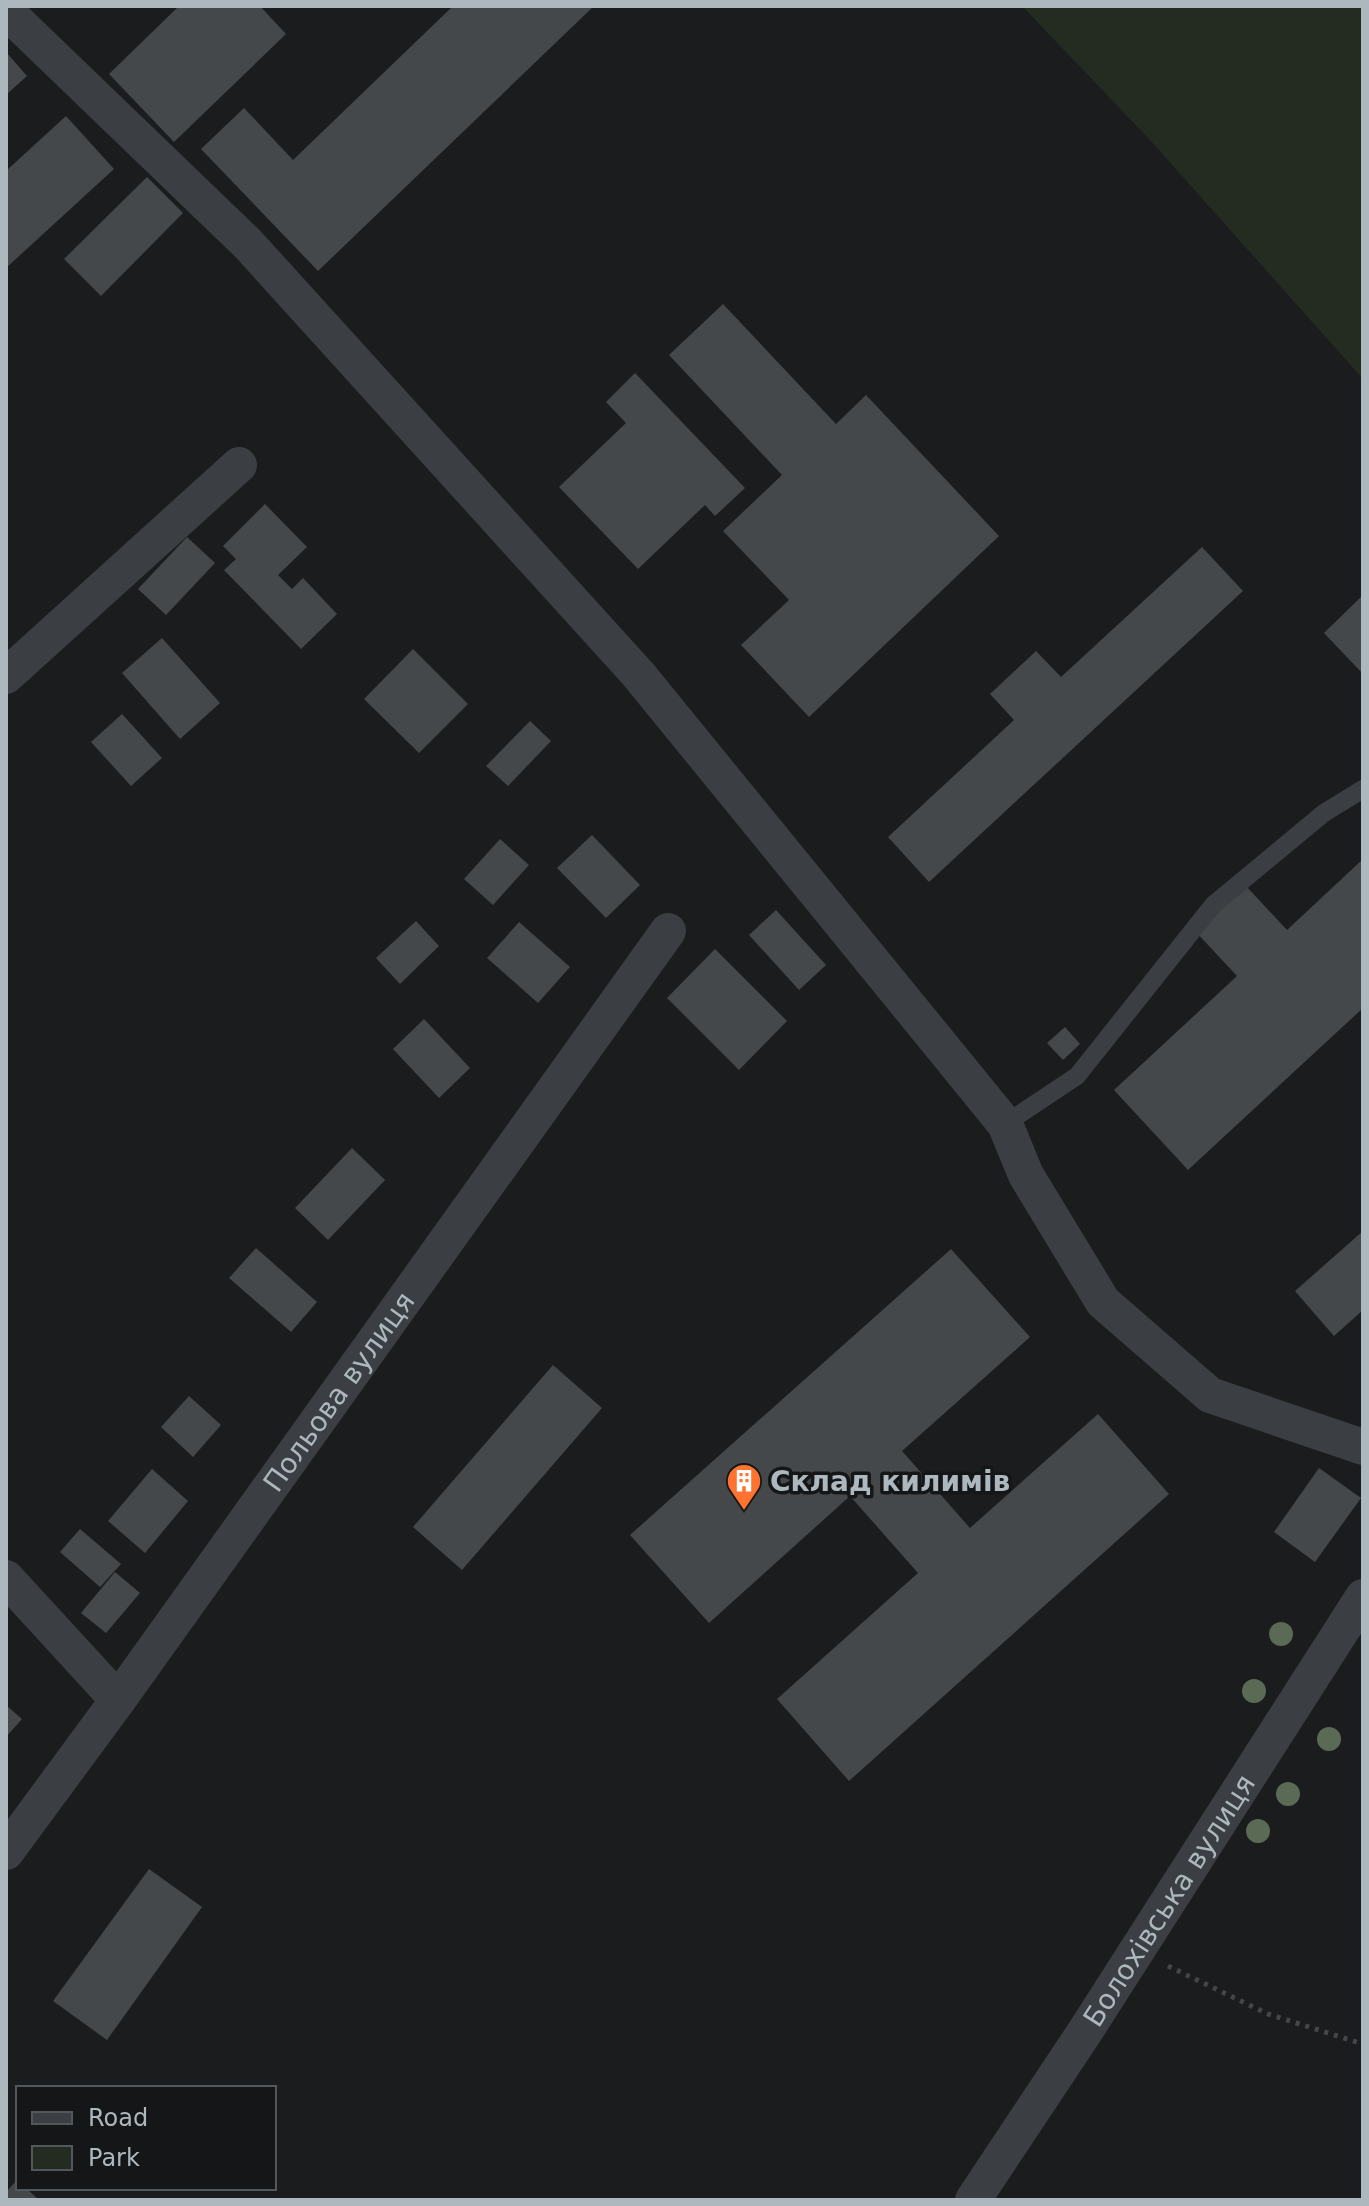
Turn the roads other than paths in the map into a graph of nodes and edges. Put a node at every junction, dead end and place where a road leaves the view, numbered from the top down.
1 (6, 11) edge
2 (239, 465) dead end
3 (6, 676) edge
4 (1363, 789) edge
5 (668, 931) dead end
6 (1005, 1124) junction
7 (1363, 1447) edge
8 (6, 1578) edge
9 (1363, 1597) edge
10 (118, 1700) junction
11 (6, 1852) edge
12 (973, 2200) edge

1 - 6 street
2 - 3 street
4 - 6 lane
5 - 10 street, Польова вулиця
6 - 7 street
8 - 10 street
9 - 12 street, Болохівська вулиця
10 - 11 street, Польова вулиця

